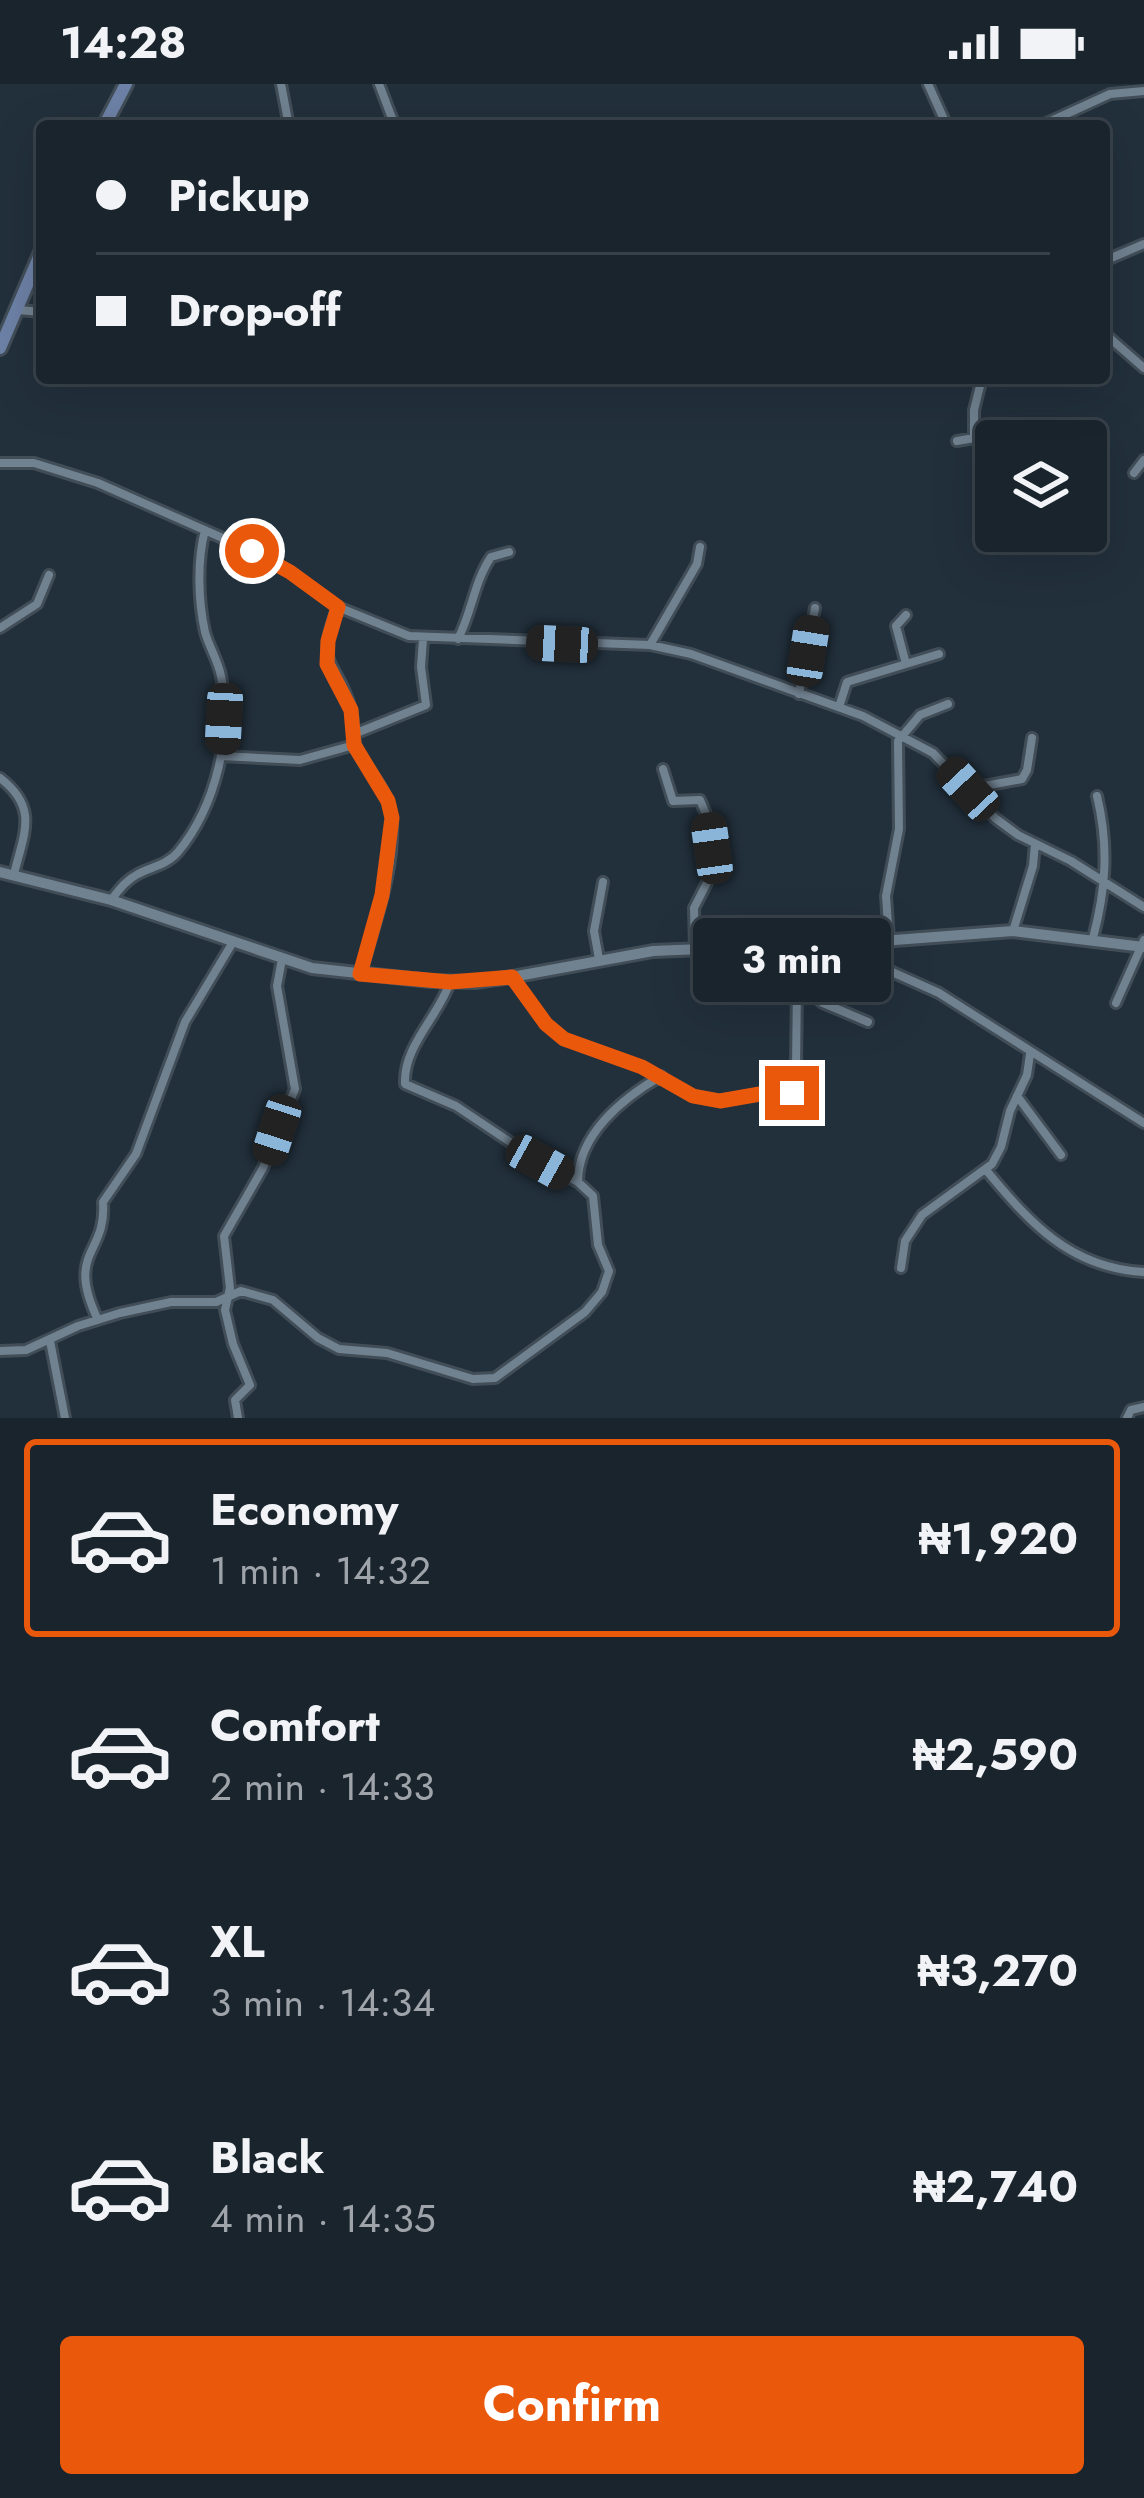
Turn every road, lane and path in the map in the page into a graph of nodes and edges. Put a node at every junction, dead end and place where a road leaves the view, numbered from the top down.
1 (126, 84) edge
2 (281, 84) edge
3 (379, 84) edge
4 (928, 84) edge
5 (1109, 89) edge
6 (1144, 91) edge
7 (107, 120) edge
8 (288, 120) edge
9 (393, 120) edge
10 (944, 120) edge
11 (1051, 120) edge
12 (1144, 244) edge
13 (1110, 258) edge
14 (36, 265) edge
15 (18, 310) junction
16 (36, 312) edge
17 (1110, 338) edge
18 (1, 344) edge
19 (1144, 368) edge
20 (980, 384) edge
21 (957, 441) dead end
22 (1144, 460) edge
23 (0, 463) edge
24 (1134, 473) dead end
25 (205, 530) junction
26 (700, 547) dead end
27 (509, 552) dead end
28 (49, 575) dead end
29 (338, 607) junction
30 (815, 608) dead end
31 (906, 615) dead end
32 (0, 628) edge
33 (423, 639) junction
34 (458, 639) junction
35 (650, 645) junction
36 (939, 654) dead end
37 (906, 664) junction
38 (799, 694) junction
39 (948, 704) dead end
40 (839, 707) junction
41 (904, 736) junction
42 (1032, 738) dead end
43 (354, 740) junction
44 (221, 756) junction
45 (664, 769) dead end
46 (0, 778) edge
47 (968, 789) junction
48 (1097, 796) dead end
49 (1035, 844) junction
50 (7, 873) edge
51 (1103, 881) junction
52 (603, 882) dead end
53 (111, 899) junction
54 (1144, 907) edge
55 (1013, 931) junction
56 (1093, 938) junction
57 (233, 940) junction
58 (889, 940) junction
59 (856, 943) junction
60 (1143, 944) edge
61 (784, 946) junction
62 (695, 948) junction
63 (599, 958) junction
64 (282, 959) junction
65 (360, 974) junction
66 (512, 977) junction
67 (450, 982) junction
68 (797, 983) junction
69 (1116, 1003) dead end
70 (868, 1022) dead end
71 (1030, 1054) junction
72 (642, 1067) junction
73 (661, 1076) junction
74 (644, 1086) junction
75 (1017, 1096) junction
76 (1144, 1123) edge
77 (1061, 1156) dead end
78 (985, 1169) junction
79 (578, 1170) junction
80 (566, 1177) junction
81 (578, 1182) junction
82 (901, 1268) dead end
83 (1144, 1272) edge
84 (228, 1295) junction
85 (98, 1320) junction
86 (50, 1341) junction
87 (0, 1351) edge
88 (1144, 1406) edge
89 (65, 1418) edge
90 (238, 1418) edge
91 (1127, 1418) edge

1 - 7 main road
2 - 8 street
3 - 9 street
4 - 10 street
5 - 6 street
5 - 11 street
12 - 13 street
14 - 15 main road
15 - 16 street
15 - 18 main road
17 - 19 street
20 - 21 street
22 - 24 street
23 - 25 street
25 - 29 street
25 - 44 street
26 - 35 street
27 - 34 street
28 - 32 street
29 - 33 street
29 - 43 street
30 - 38 street
31 - 37 street
33 - 34 street
33 - 43 street
34 - 35 street
35 - 38 street
36 - 37 street
37 - 40 street
38 - 40 street
39 - 41 street
40 - 41 street
41 - 47 street
41 - 58 street
42 - 47 street
43 - 44 street
43 - 65 street
44 - 53 street
45 - 62 street
46 - 50 street
47 - 49 street
48 - 51 street
49 - 51 street
49 - 55 street
50 - 53 street
51 - 54 street
51 - 56 street
52 - 63 street
53 - 57 street
55 - 56 street
55 - 58 street
56 - 60 street
57 - 64 street
57 - 85 street
58 - 59 street
59 - 61 street
59 - 71 street
60 - 69 street
61 - 62 street
61 - 68 street
62 - 63 street
63 - 66 street
64 - 65 street
64 - 84 street
65 - 67 street
66 - 67 street
66 - 72 street
67 - 80 street
68 - 70 street
68 - 73 street
71 - 75 street
71 - 76 street
72 - 73 street
72 - 74 street
73 - 74 street
74 - 79 street
75 - 77 street
75 - 78 street
78 - 82 street
78 - 83 street
79 - 80 street
79 - 81 street
80 - 81 street
81 - 84 street
84 - 85 street
84 - 90 street
85 - 86 street
86 - 87 street
86 - 89 street
88 - 91 street

